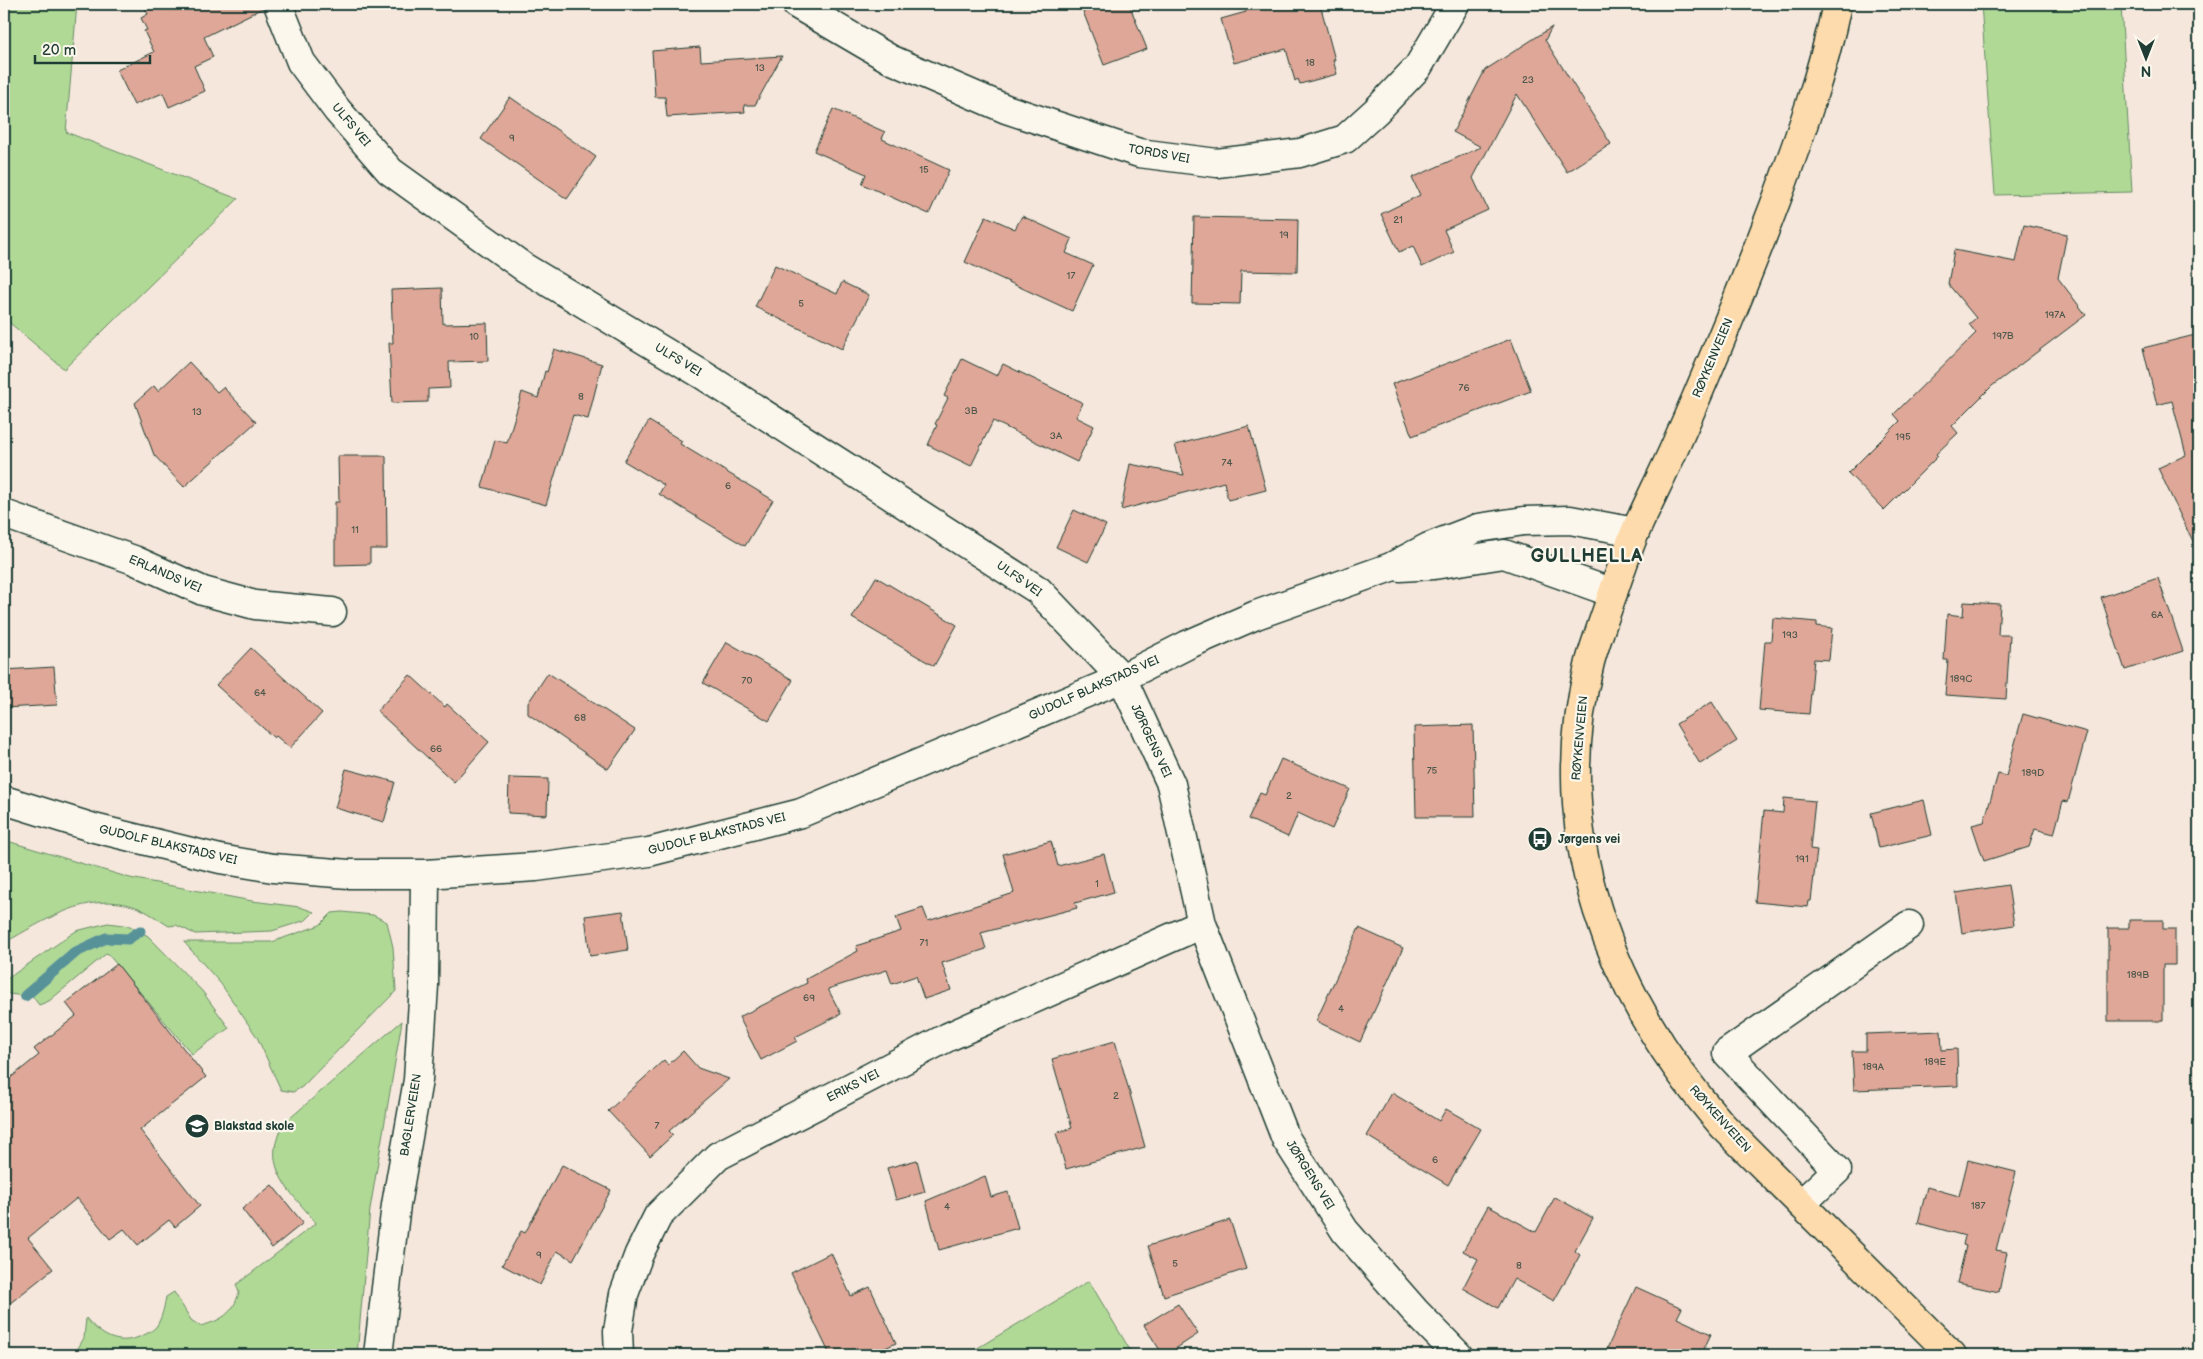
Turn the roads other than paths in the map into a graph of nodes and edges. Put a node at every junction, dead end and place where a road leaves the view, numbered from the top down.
1 (278, 4) edge
2 (796, 4) edge
3 (1455, 4) edge
4 (1837, 4) edge
5 (4, 514) edge
6 (1636, 532) junction
7 (1391, 567) junction
8 (1613, 593) junction
9 (332, 612) dead end
10 (1122, 678) junction
11 (4, 800) edge
12 (425, 874) junction
13 (1202, 924) junction
14 (1909, 925) dead end
15 (1801, 1204) junction
16 (378, 1355) edge
17 (618, 1355) edge
18 (1458, 1355) edge
19 (1952, 1355) edge

1 - 10 street, ULFS VEI
2 - 3 street, TORDS VEI
4 - 6 main road, RØYKENVEIEN
5 - 9 street, ERLANDS VEI
6 - 7 street, GUDOLF BLAKSTADS VEI
6 - 8 main road, RØYKENVEIEN
7 - 8 street, GUDOLF BLAKSTADS VEI
7 - 10 street, GUDOLF BLAKSTADS VEI
8 - 15 main road, RØYKENVEIEN
10 - 12 street, GUDOLF BLAKSTADS VEI
10 - 13 street, JØRGENS VEI
11 - 12 street, GUDOLF BLAKSTADS VEI
12 - 16 street, BAGLERVEIEN
13 - 17 street, ERIKS VEI
13 - 18 street, JØRGENS VEI
14 - 15 street
15 - 19 main road, RØYKENVEIEN

